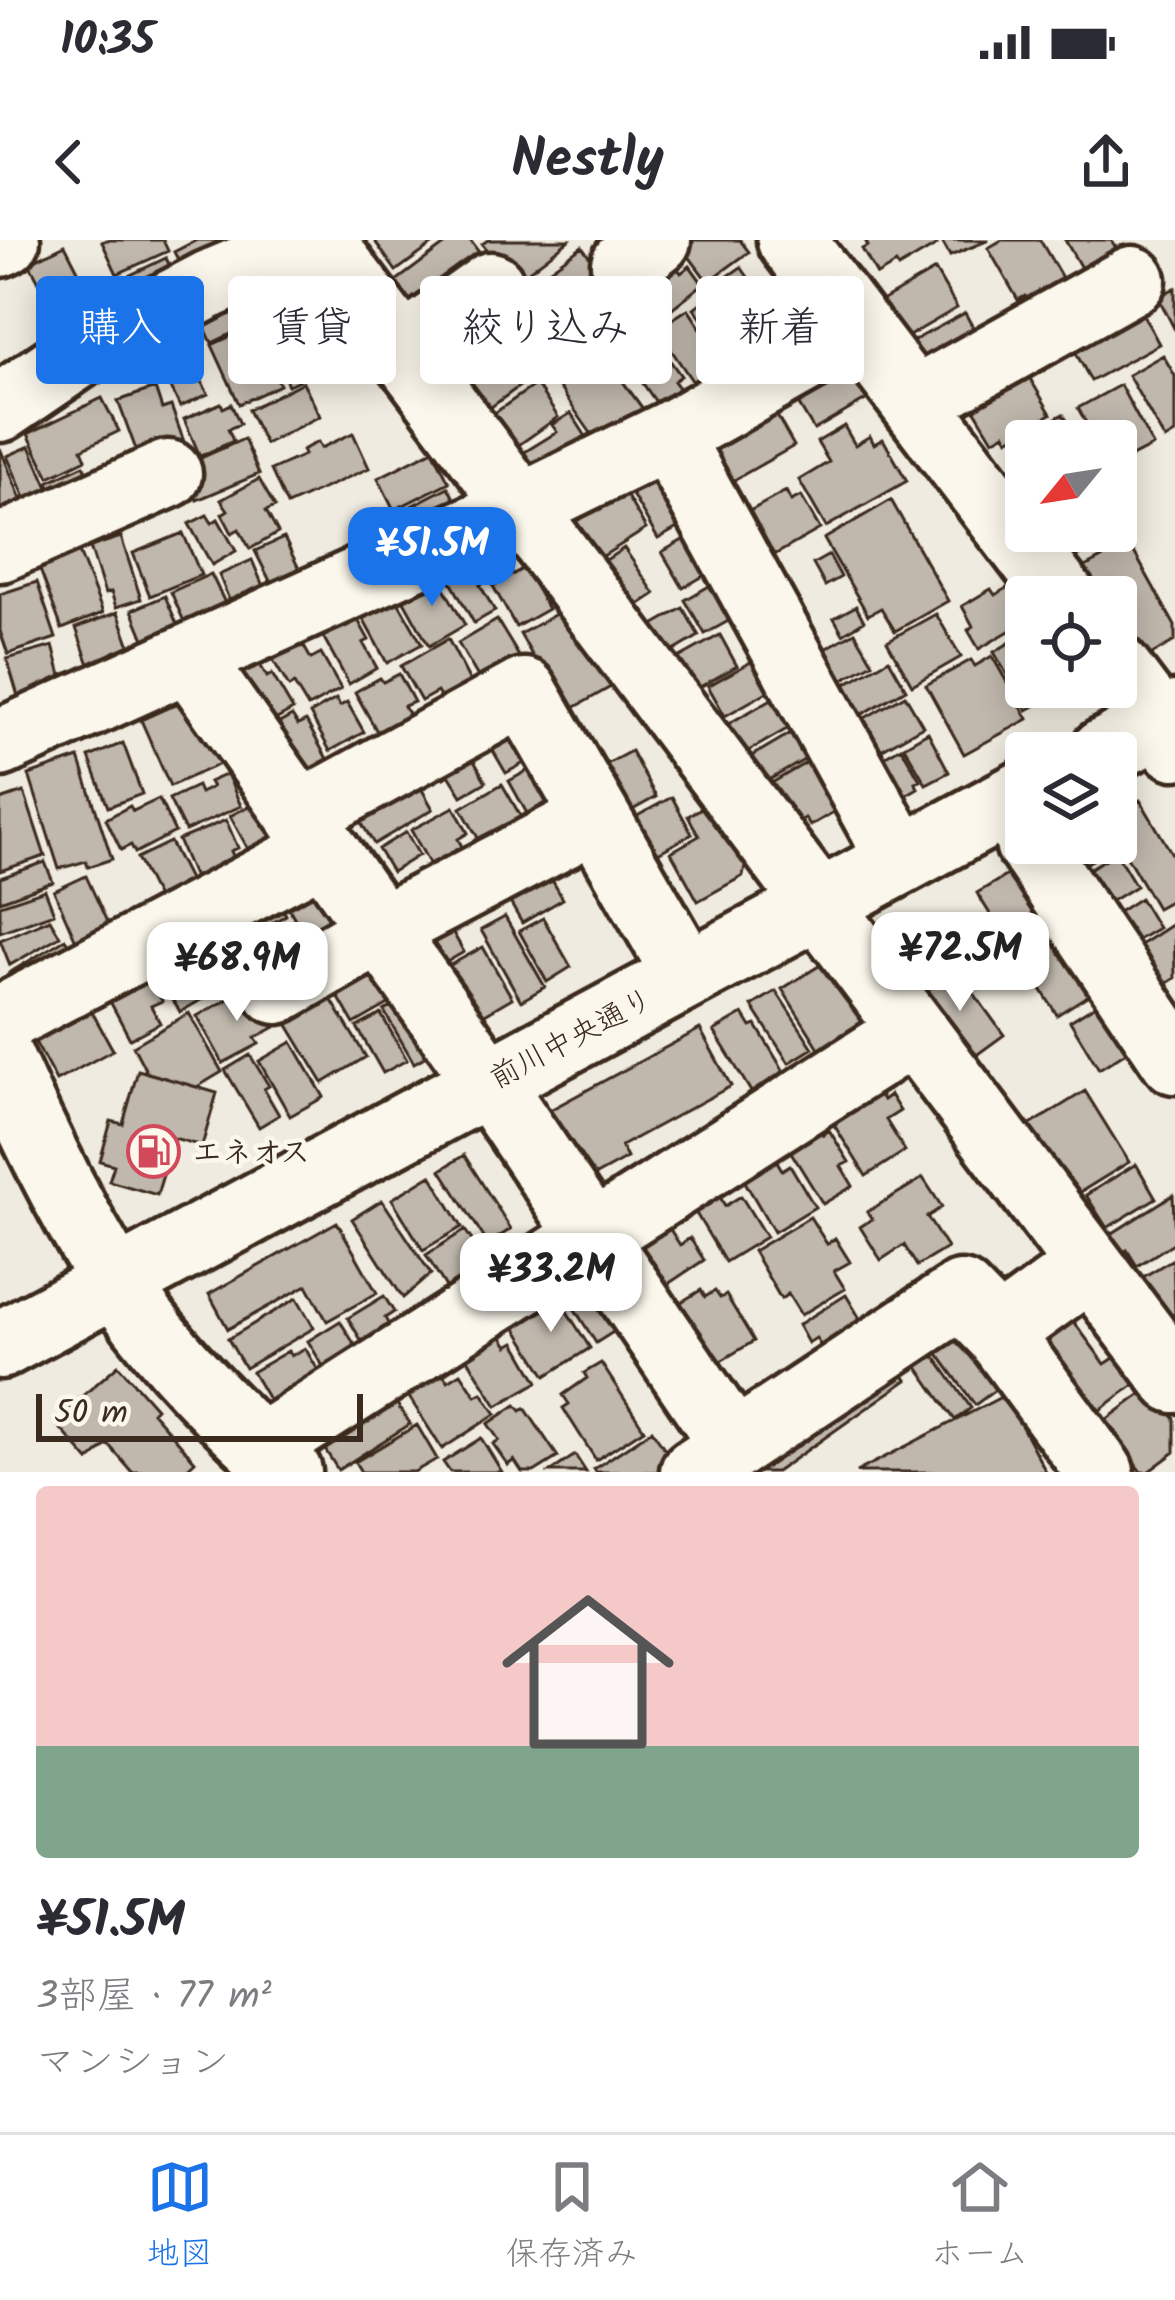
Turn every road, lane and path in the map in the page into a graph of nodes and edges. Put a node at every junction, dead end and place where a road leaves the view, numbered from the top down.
1 (317, 240) edge
2 (792, 240) edge
3 (819, 276) edge
4 (1132, 280) dead end
5 (864, 336) edge
6 (420, 337) edge
7 (403, 349) junction
8 (761, 384) edge
9 (914, 402) junction
10 (0, 408) edge
11 (668, 436) junction
12 (168, 474) dead end
13 (523, 507) junction
14 (0, 548) edge
15 (1046, 576) edge
16 (189, 658) junction
17 (1137, 705) edge
18 (1153, 734) edge
19 (0, 743) edge
20 (595, 818) junction
21 (1005, 825) edge
22 (312, 832) junction
23 (902, 860) junction
24 (1049, 864) edge
25 (818, 904) junction
26 (381, 930) junction
27 (688, 975) junction
28 (277, 990) dead end
29 (0, 1020) edge
30 (914, 1031) junction
31 (0, 1059) edge
32 (1175, 1060) edge
33 (488, 1082) junction
34 (590, 1236) junction
35 (1090, 1266) junction
36 (117, 1284) junction
37 (998, 1333) junction
38 (0, 1345) edge
39 (1175, 1379) edge
40 (714, 1458) edge
41 (274, 1460) edge
42 (1100, 1472) edge

1 - 7 street
1 - 10 street
2 - 3 street
4 - 9 street
5 - 9 street
6 - 7 street
7 - 13 street
8 - 11 street
9 - 15 street
11 - 13 street
11 - 23 street
12 - 14 street
13 - 16 street
13 - 25 street
16 - 19 street
16 - 22 street
17 - 18 street
20 - 22 street
20 - 26 street
20 - 27 street
21 - 23 street, 前川中央通り
22 - 26 street
22 - 29 street
23 - 25 street, 前川中央通り
24 - 32 street
25 - 27 street, 前川中央通り
25 - 30 street
26 - 28 street
26 - 33 street
27 - 33 street, 前川中央通り
30 - 34 street
30 - 35 street
31 - 36 street
33 - 34 street
33 - 36 street, 前川中央通り
34 - 40 street
34 - 41 street
35 - 37 street
35 - 39 street
36 - 38 street, 前川中央通り
36 - 41 street
37 - 40 street
37 - 42 street

